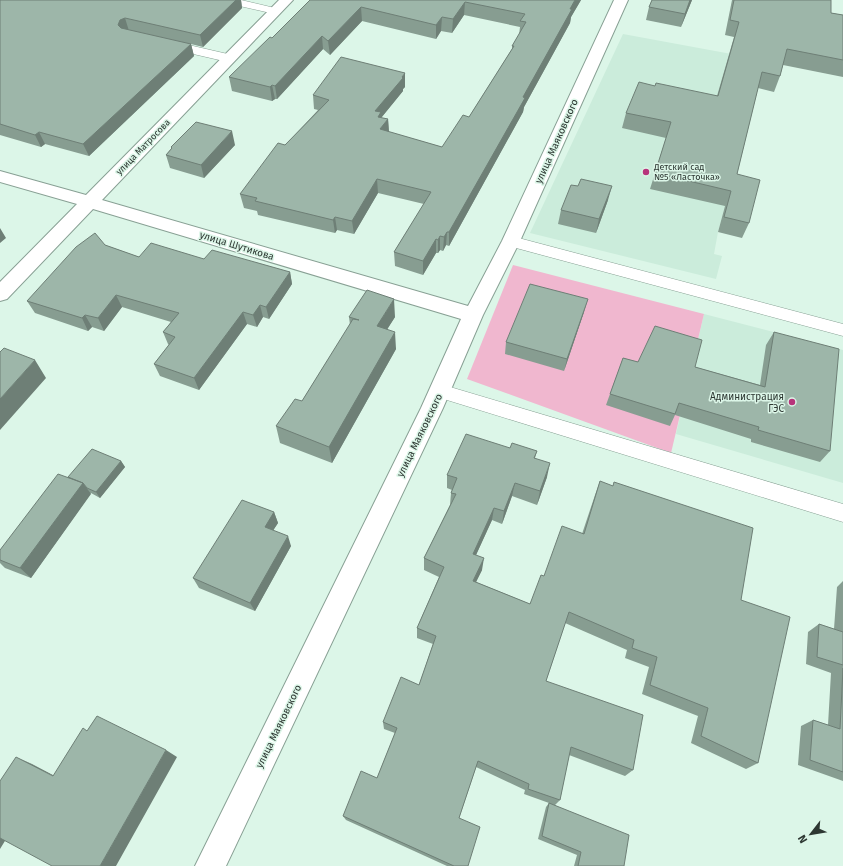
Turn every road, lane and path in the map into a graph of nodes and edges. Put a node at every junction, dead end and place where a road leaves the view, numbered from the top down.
1 (226, 0) edge
2 (621, 0) edge
3 (280, 5) edge
4 (152, 41) edge
5 (228, 58) junction
6 (0, 176) edge
7 (90, 201) junction
8 (511, 241) junction
9 (0, 294) edge
10 (473, 315) junction
11 (843, 330) edge
12 (440, 391) junction
13 (843, 513) edge
14 (210, 866) edge

1 - 3 lane
2 - 8 street, улица Маяковского
3 - 5 street, улица Матросова
4 - 5 lane
5 - 7 street, улица Матросова
6 - 7 street, улица Шутикова
7 - 9 street, улица Матросова
7 - 10 street, улица Шутикова
8 - 10 street, улица Маяковского
8 - 11 lane
10 - 12 street, улица Маяковского
12 - 13 lane
12 - 14 street, улица Маяковского

